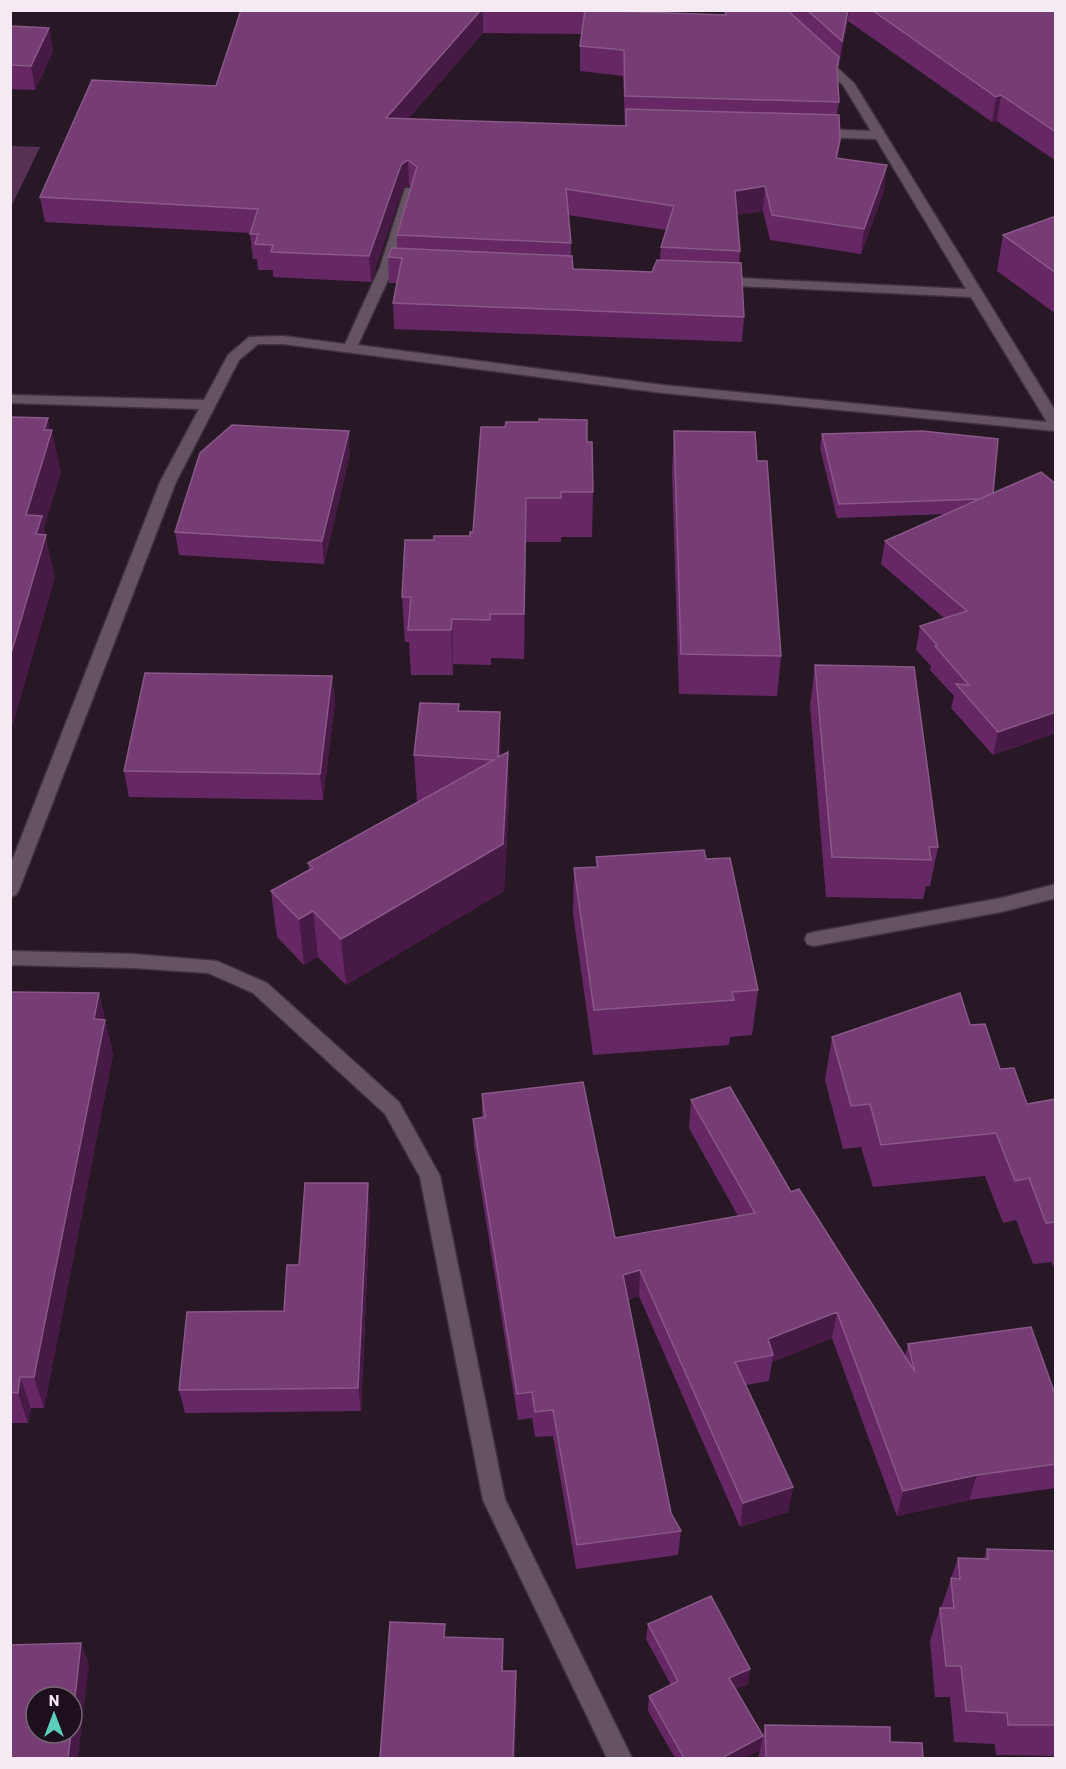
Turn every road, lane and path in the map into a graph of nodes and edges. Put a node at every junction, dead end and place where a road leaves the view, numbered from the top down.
1 (807, 47) edge
2 (799, 133) edge
3 (881, 135) junction
4 (410, 191) edge
5 (698, 280) edge
6 (974, 292) junction
7 (350, 348) junction
8 (10, 399) edge
9 (210, 405) junction
10 (1056, 426) edge
11 (10, 890) edge
12 (1056, 891) edge
13 (814, 939) dead end
14 (10, 958) edge
15 (620, 1758) edge

1 - 3 street
2 - 3 street
3 - 6 street
4 - 7 street
5 - 6 street
6 - 10 street
7 - 9 street
7 - 10 street
8 - 9 street
9 - 11 street
12 - 13 street
14 - 15 street

